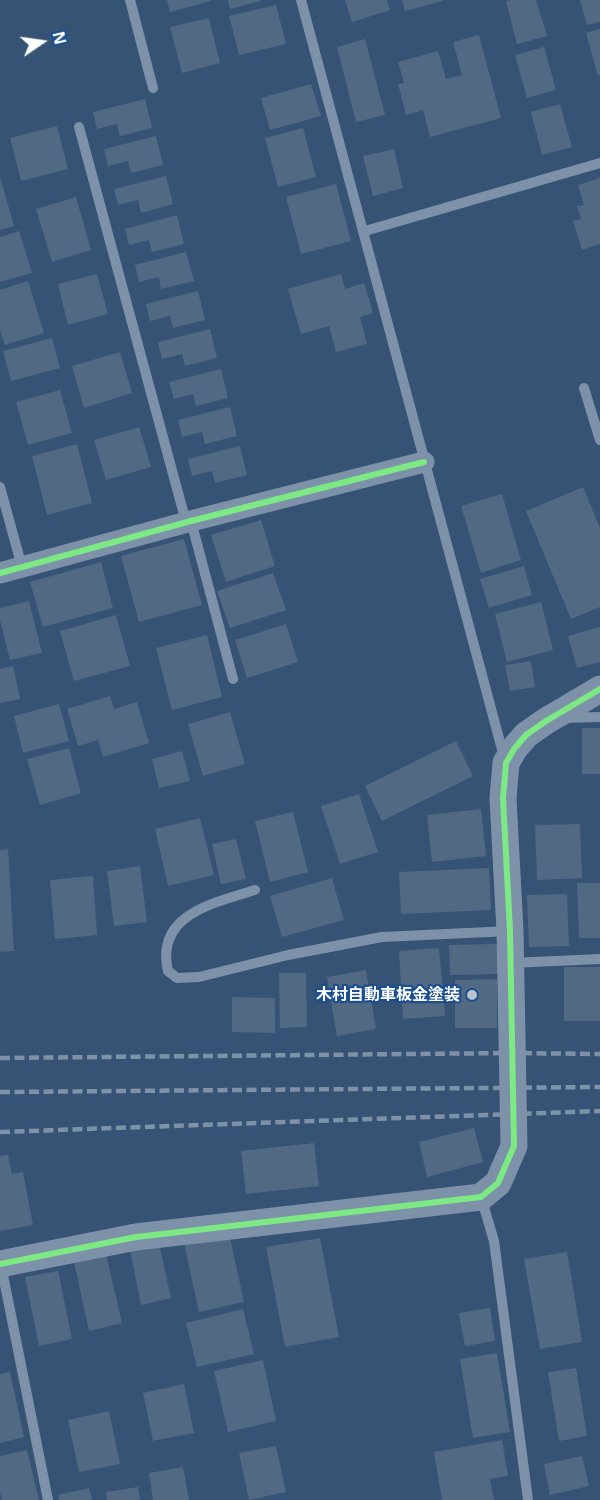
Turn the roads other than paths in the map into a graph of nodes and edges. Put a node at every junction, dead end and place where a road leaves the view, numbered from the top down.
1 (130, 0) edge
2 (301, 0) edge
3 (153, 88) dead end
4 (79, 127) dead end
5 (600, 163) edge
6 (365, 231) junction
7 (584, 388) dead end
8 (600, 440) edge
9 (424, 462) junction
10 (0, 487) edge
11 (189, 522) junction
12 (22, 567) junction
13 (0, 573) edge
14 (233, 679) dead end
15 (600, 689) edge
16 (600, 717) edge
17 (549, 719) junction
18 (506, 763) junction
19 (255, 890) dead end
20 (510, 931) junction
21 (600, 959) edge
22 (510, 963) junction
23 (481, 1197) junction
24 (1, 1264) edge
25 (48, 1500) edge
26 (528, 1500) edge

1 - 3 lane
2 - 6 lane
4 - 11 lane
5 - 6 lane
6 - 9 lane
7 - 8 lane
9 - 11 street
9 - 18 lane
10 - 12 lane
11 - 12 street
11 - 14 lane
12 - 13 street
15 - 17 street
16 - 17 lane
17 - 18 street
18 - 20 street
19 - 20 lane
20 - 22 street
21 - 22 lane
22 - 23 street
23 - 24 street
23 - 26 lane
24 - 25 lane

